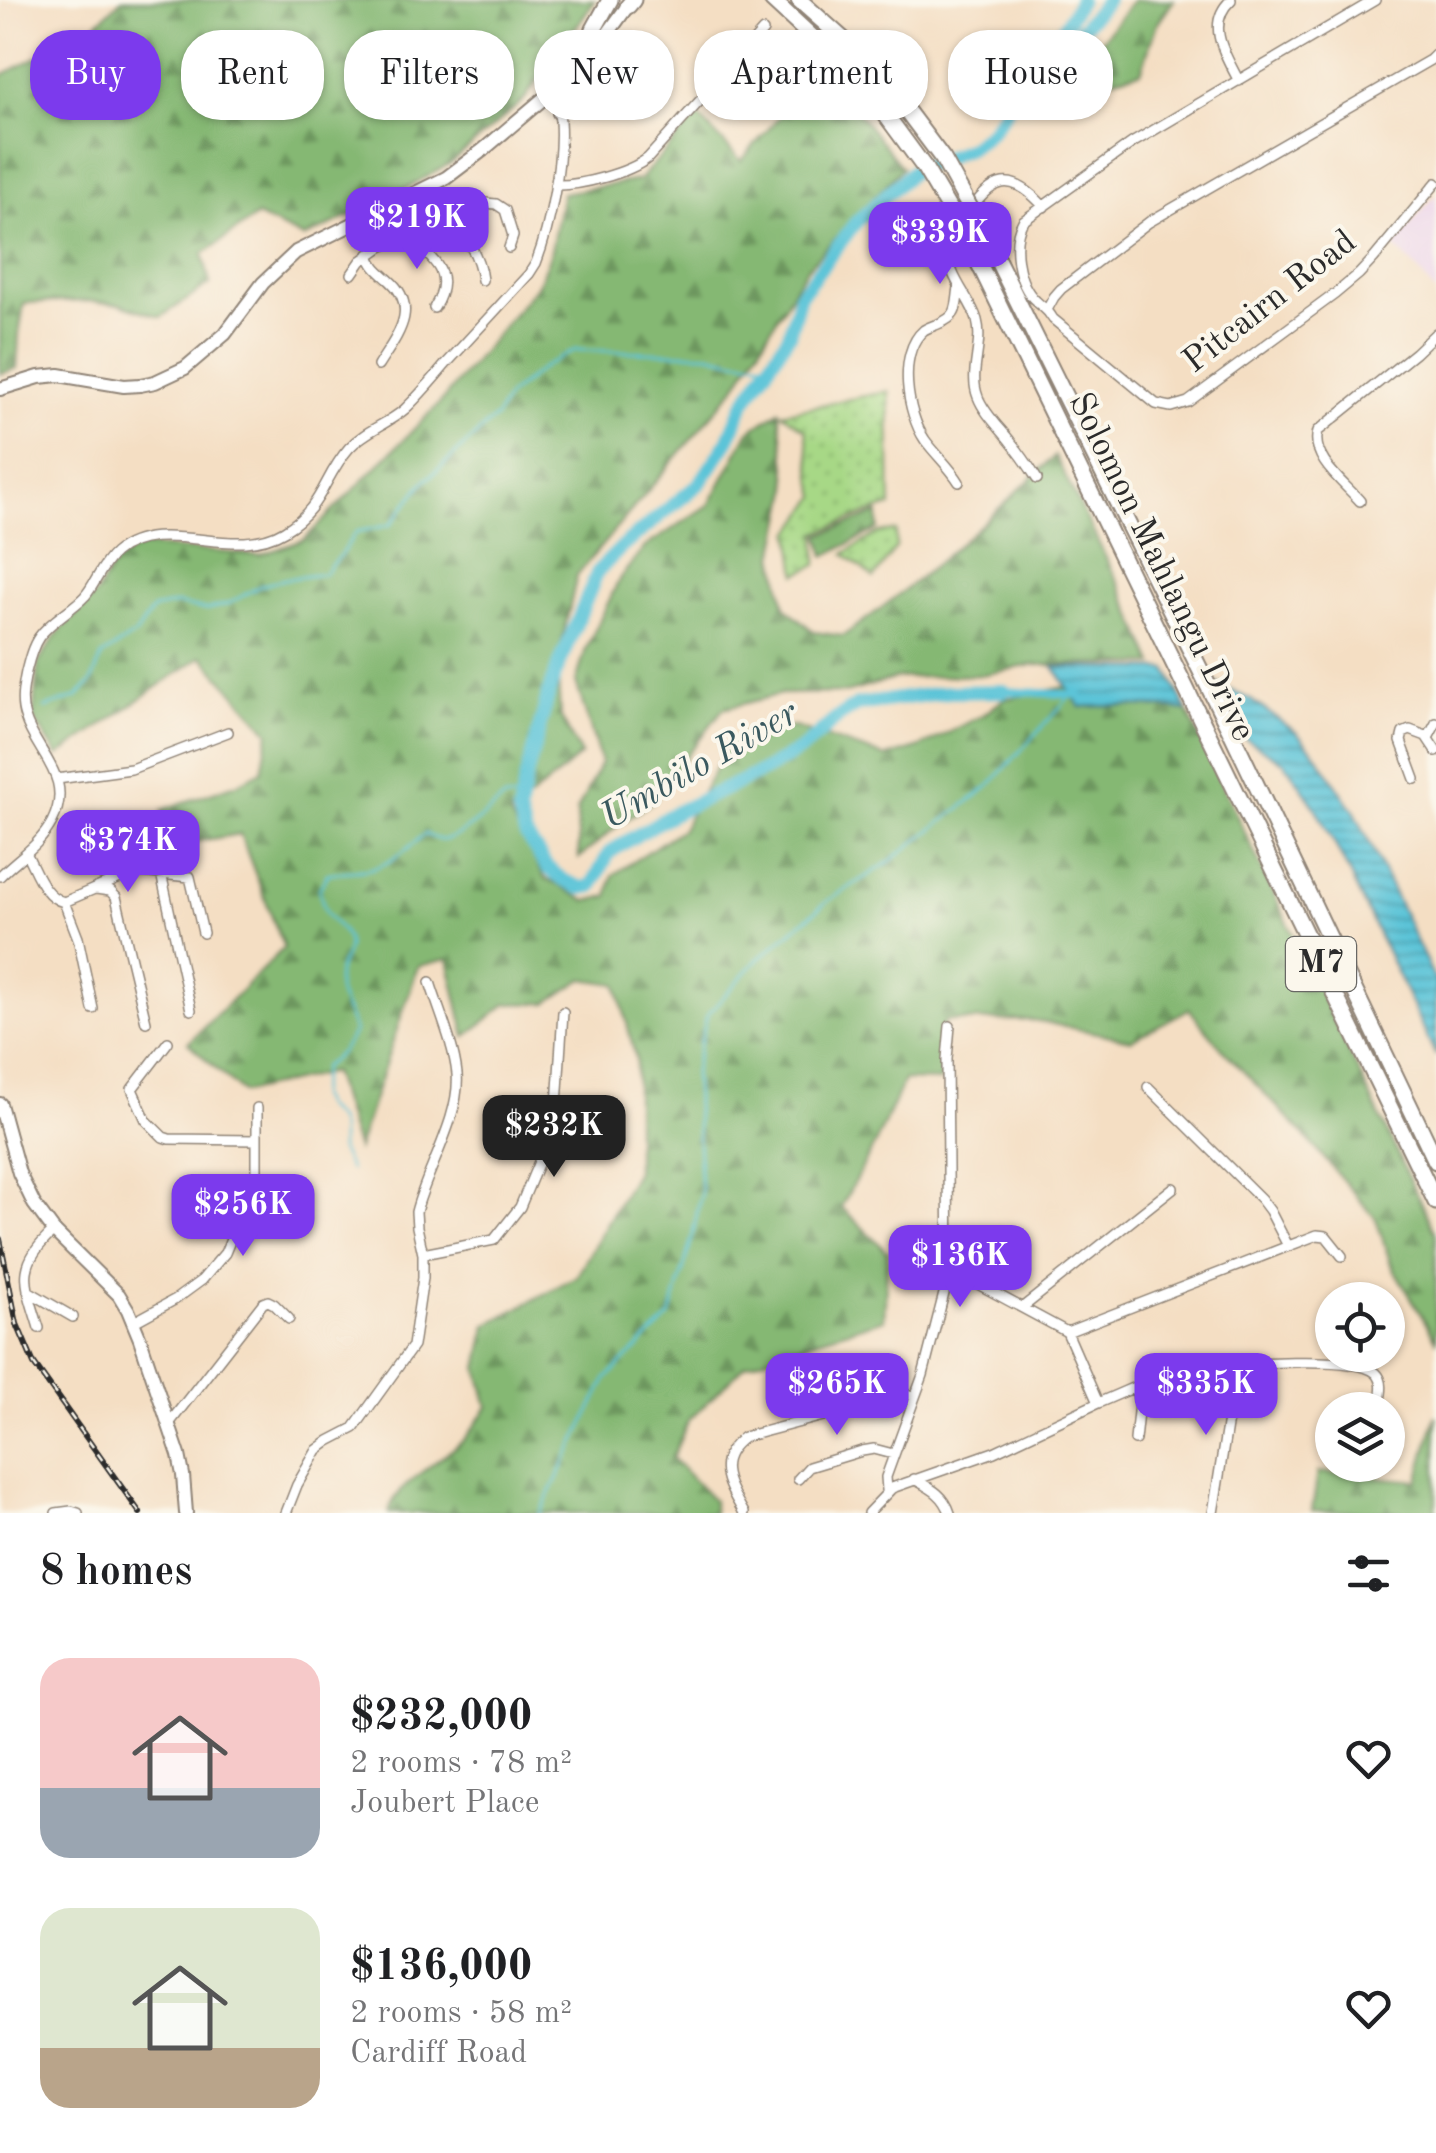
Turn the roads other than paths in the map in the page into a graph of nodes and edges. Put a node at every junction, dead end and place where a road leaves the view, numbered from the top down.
1 (772, 0) edge
2 (799, 0) edge
3 (1232, 0) edge
4 (1376, 0) edge
5 (624, 1) edge
6 (594, 29) edge
7 (606, 30) edge
8 (1436, 54) edge
9 (1239, 81) junction
10 (534, 106) edge
11 (694, 107) edge
12 (528, 111) junction
13 (534, 111) edge
14 (559, 120) edge
15 (1436, 183) edge
16 (555, 185) junction
17 (1044, 207) junction
18 (385, 208) junction
19 (447, 217) junction
20 (404, 238) junction
21 (510, 248) dead end
22 (369, 254) junction
23 (352, 274) dead end
24 (482, 280) dead end
25 (959, 284) junction
26 (434, 308) dead end
27 (1048, 308) junction
28 (1436, 333) edge
29 (378, 366) dead end
30 (0, 390) edge
31 (1037, 479) dead end
32 (960, 482) dead end
33 (1360, 500) dead end
34 (1436, 723) edge
35 (228, 732) dead end
36 (1428, 738) junction
37 (1436, 751) edge
38 (1415, 779) dead end
39 (58, 780) junction
40 (26, 853) junction
41 (161, 873) junction
42 (0, 876) edge
43 (94, 889) junction
44 (64, 902) junction
45 (203, 933) dead end
46 (430, 982) dead end
47 (93, 1009) dead end
48 (191, 1010) dead end
49 (563, 1012) dead end
50 (146, 1022) dead end
51 (950, 1026) dead end
52 (168, 1042) dead end
53 (1148, 1087) dead end
54 (0, 1104) edge
55 (258, 1108) dead end
56 (258, 1140) junction
57 (1436, 1161) edge
58 (1173, 1188) dead end
59 (1436, 1202) edge
60 (54, 1231) junction
61 (1288, 1246) junction
62 (423, 1254) junction
63 (1342, 1256) dead end
64 (949, 1274) junction
65 (28, 1290) junction
66 (1023, 1307) junction
67 (74, 1316) dead end
68 (290, 1319) dead end
69 (134, 1322) junction
70 (40, 1328) dead end
71 (1068, 1332) junction
72 (1232, 1366) junction
73 (1136, 1387) junction
74 (1381, 1392) edge
75 (914, 1396) junction
76 (1098, 1403) junction
77 (168, 1425) junction
78 (1135, 1440) dead end
79 (893, 1454) junction
80 (914, 1478) junction
81 (798, 1479) dead end
82 (887, 1490) junction
83 (56, 1513) edge
84 (78, 1513) edge
85 (186, 1513) edge
86 (286, 1513) edge
87 (744, 1513) edge
88 (868, 1513) edge
89 (950, 1513) edge
90 (1213, 1513) edge

1 - 59 highway, Solomon Mahlangu Drive / M7, bridge
2 - 57 highway, Solomon Mahlangu Drive / M7, bridge
3 - 9 street
4 - 9 street
5 - 6 highway
5 - 7 main road
8 - 27 street
9 - 17 street
10 - 12 main road
11 - 16 street
12 - 13 main road
12 - 18 main road
14 - 16 street
15 - 27 street, Pitcairn Road
16 - 39 street
17 - 25 street
17 - 27 street
18 - 20 street
18 - 30 main road
19 - 20 street
19 - 21 street
19 - 24 street
20 - 22 street
20 - 26 street
22 - 23 street
22 - 29 street
25 - 31 street
25 - 32 street
28 - 33 street
34 - 36 street
35 - 39 street
36 - 37 street
36 - 38 street
39 - 40 street
40 - 42 street
40 - 44 street
41 - 43 street
41 - 45 street
41 - 48 street
43 - 44 street
43 - 50 street
44 - 47 street
46 - 62 street
49 - 62 street
51 - 64 street
52 - 56 street
53 - 61 street
54 - 60 main road
55 - 56 street
56 - 69 street
58 - 66 street
60 - 65 street
60 - 69 main road
61 - 63 street
61 - 71 street
62 - 86 street
64 - 66 street
64 - 75 street
65 - 67 street
65 - 70 street
66 - 71 street
68 - 77 street
69 - 77 main road
71 - 76 street
72 - 73 street
72 - 74 street
72 - 90 street
73 - 76 street
73 - 78 street
75 - 79 street
75 - 87 street
76 - 80 street
77 - 85 main road
79 - 81 street
79 - 82 street
80 - 82 street
80 - 89 street
82 - 88 street
83 - 84 street

